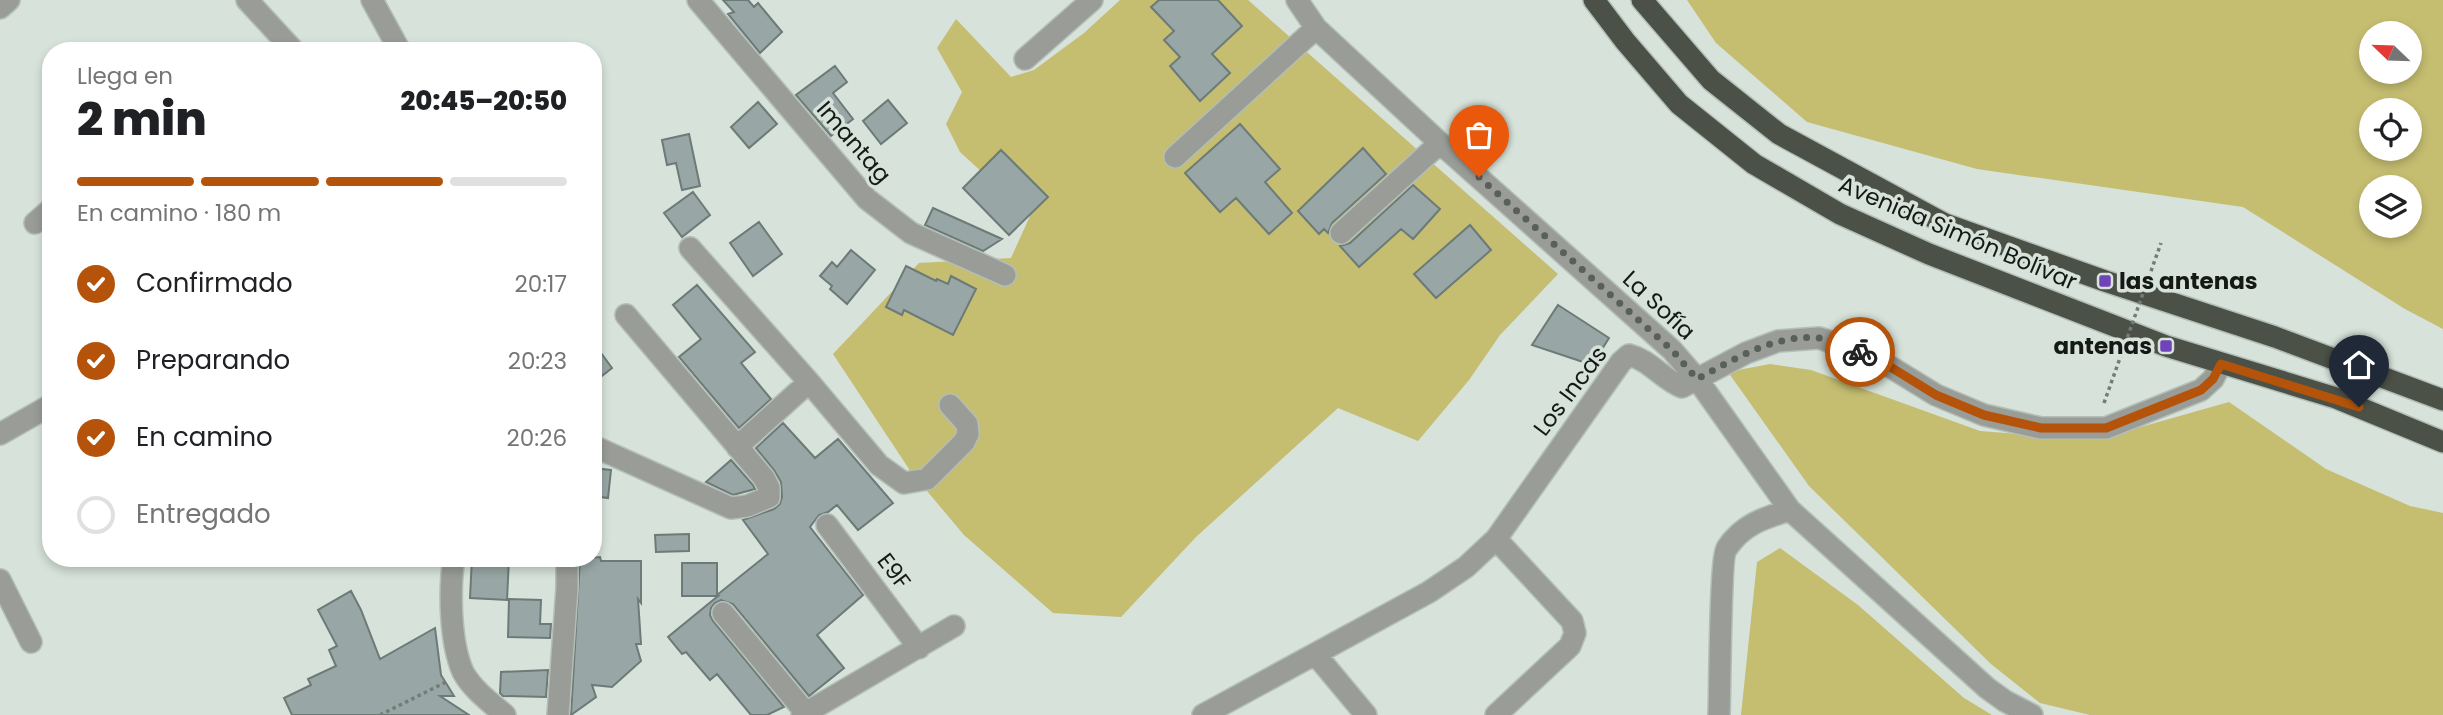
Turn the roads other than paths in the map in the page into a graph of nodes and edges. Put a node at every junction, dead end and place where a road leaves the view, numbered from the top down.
1 (9, 0) edge
2 (247, 0) edge
3 (372, 0) edge
4 (698, 0) edge
5 (1092, 0) edge
6 (1297, 0) edge
7 (1594, 0) edge
8 (1642, 0) edge
9 (0, 8) edge
10 (1316, 28) junction
11 (286, 42) edge
12 (395, 42) edge
13 (1025, 59) dead end
14 (1440, 143) junction
15 (1175, 157) dead end
16 (1341, 233) dead end
17 (690, 248) dead end
18 (1005, 275) dead end
19 (626, 315) dead end
20 (2221, 364) junction
21 (1697, 379) junction
22 (809, 382) junction
23 (2443, 400) edge
24 (950, 405) dead end
25 (42, 410) edge
26 (0, 433) edge
27 (2443, 442) edge
28 (737, 447) junction
29 (602, 450) edge
30 (1790, 510) junction
31 (827, 525) dead end
32 (1496, 539) junction
33 (454, 567) edge
34 (567, 567) edge
35 (0, 580) edge
36 (723, 613) dead end
37 (954, 626) dead end
38 (31, 642) dead end
39 (919, 648) junction
40 (1316, 655) junction
41 (804, 714) edge
42 (505, 715) edge
43 (558, 715) edge
44 (1203, 715) edge
45 (1366, 715) edge
46 (1496, 715) edge
47 (1719, 715) edge
48 (2032, 715) edge

1 - 9 street
2 - 11 street
3 - 12 street
4 - 18 street, Imantag
5 - 13 street
6 - 10 street, La Sofía
7 - 20 highway, Avenida Simón Bolívar
8 - 23 highway, Avenida Simón Bolívar
10 - 14 street, La Sofía
10 - 15 street
14 - 16 street
14 - 21 street, La Sofía
17 - 22 street
19 - 28 street
20 - 21 street, Los Incas
20 - 27 highway, Avenida Simón Bolívar
21 - 30 street, La Sofía
21 - 32 street, Los Incas
22 - 24 street
22 - 28 street
25 - 26 street
28 - 29 street
30 - 47 street
30 - 48 street, La Sofía
31 - 39 street, E9F
32 - 40 street, Los Incas
32 - 46 street
33 - 42 street
34 - 43 street
35 - 38 street
36 - 41 street
37 - 39 street
39 - 41 street
40 - 44 street, Los Incas
40 - 45 street

